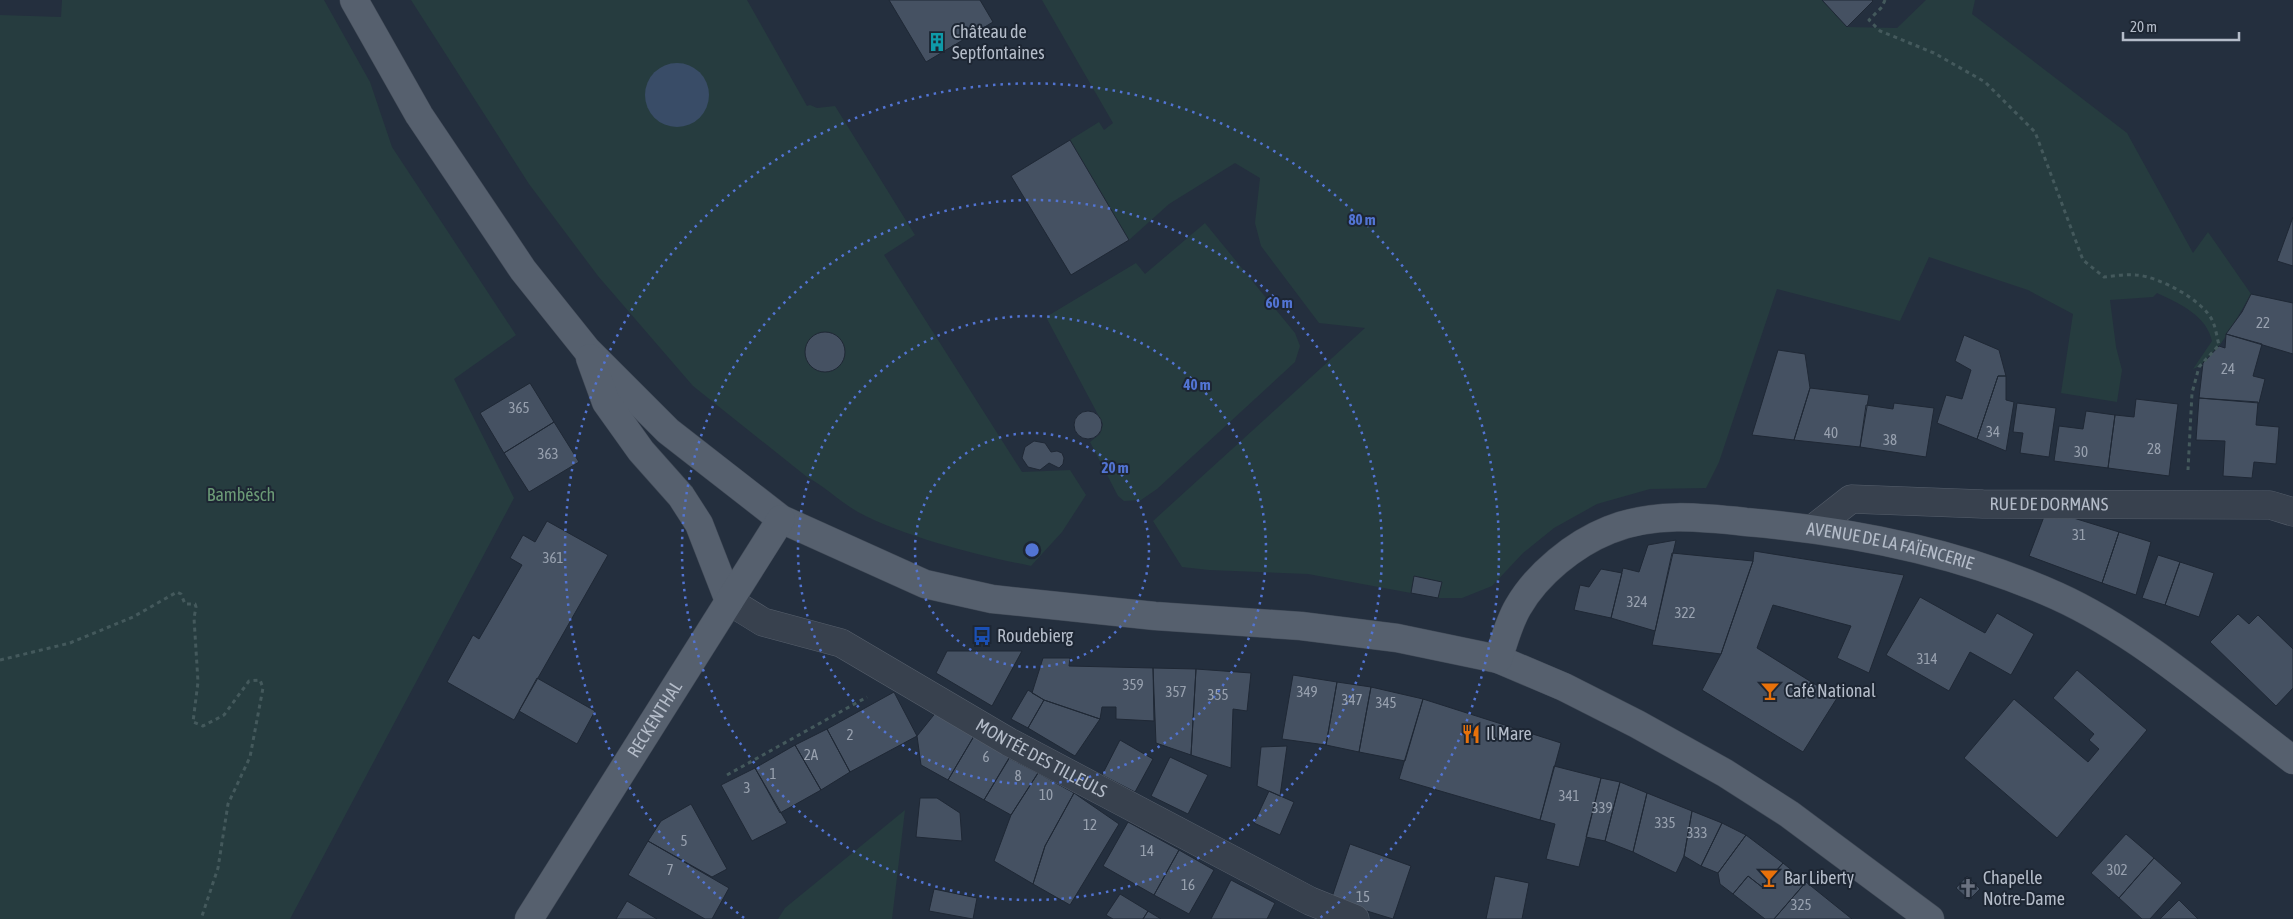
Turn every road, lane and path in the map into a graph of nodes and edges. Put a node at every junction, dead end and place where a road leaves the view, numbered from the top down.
1 (354, 0) edge
2 (1885, 0) edge
3 (587, 350) junction
4 (2187, 503) junction
5 (2293, 512) edge
6 (781, 519) junction
7 (1814, 528) junction
8 (729, 601) junction
9 (1498, 659) junction
10 (0, 660) edge
11 (900, 679) junction
12 (2293, 760) edge
13 (727, 775) dead end
14 (201, 919) edge
15 (529, 919) edge
16 (1355, 919) edge
17 (1930, 919) edge

1 - 3 main road
2 - 4 path
3 - 6 main road
3 - 8 main road
4 - 5 street, RUE DE DORMANS
4 - 7 street, RUE DE DORMANS
6 - 8 main road, RECKENTHAL
6 - 9 main road
7 - 9 main road, AVENUE DE LA FAÏENCERIE
7 - 12 main road, AVENUE DE LA FAÏENCERIE
8 - 11 street, MONTÉE DES TILLEULS
8 - 15 main road, RECKENTHAL
9 - 17 main road
10 - 14 path
11 - 13 path
11 - 16 street, MONTÉE DES TILLEULS

